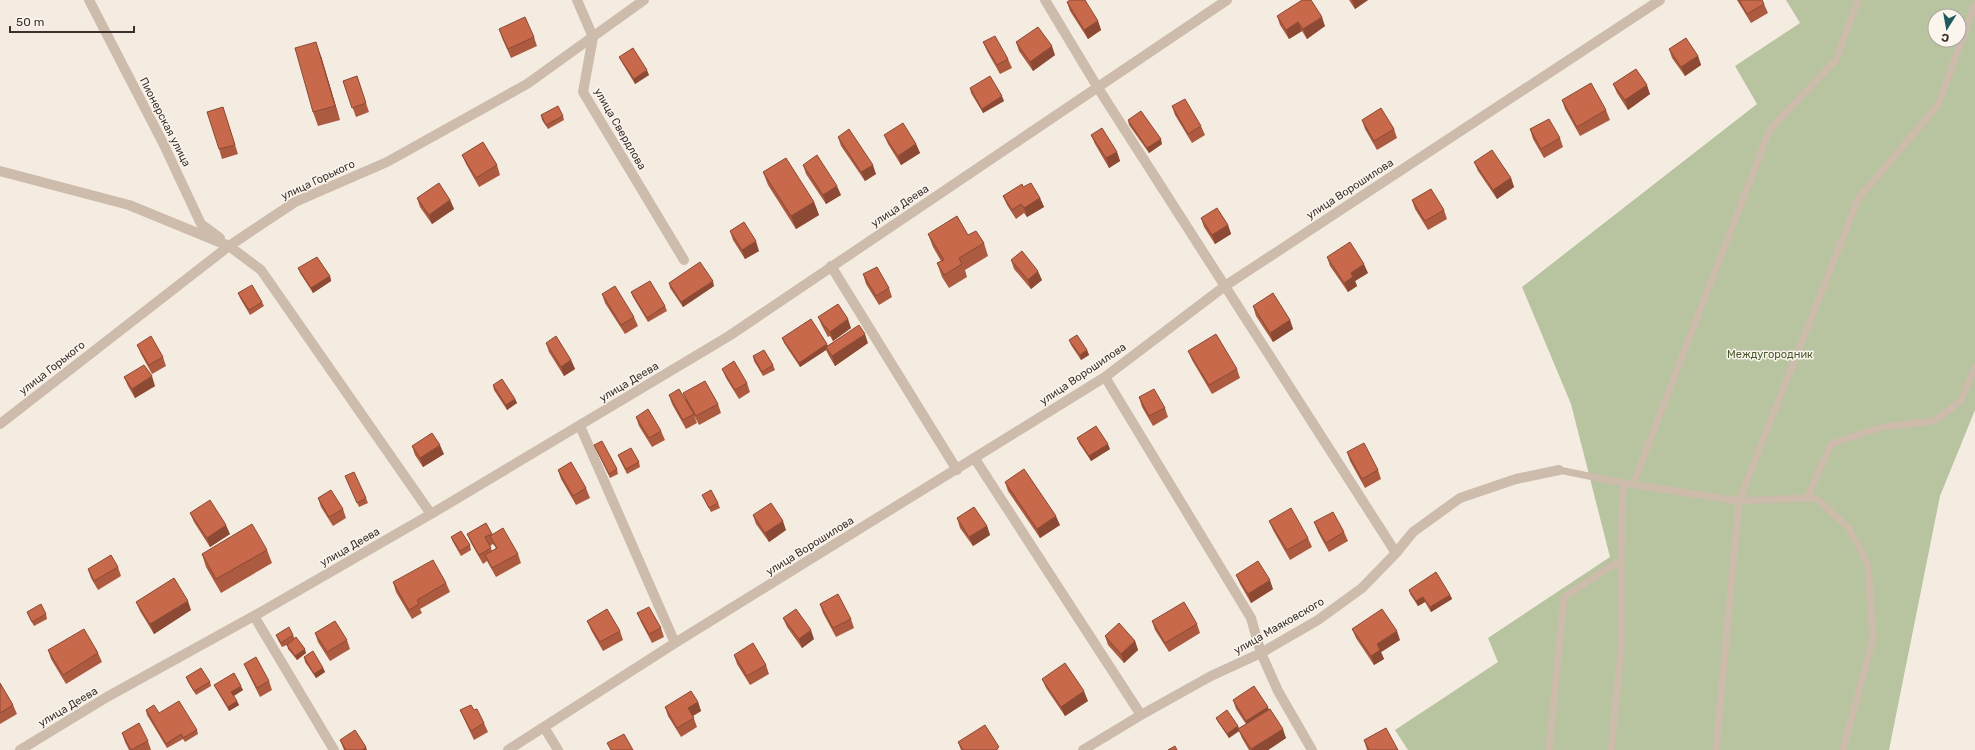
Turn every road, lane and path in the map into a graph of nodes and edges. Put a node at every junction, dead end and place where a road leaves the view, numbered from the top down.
1 (88, 0) edge
2 (577, 0) edge
3 (644, 0) edge
4 (1045, 0) edge
5 (1227, 0) edge
6 (1660, 0) edge
7 (1858, 0) edge
8 (1975, 6) edge
9 (593, 37) junction
10 (1098, 88) junction
11 (0, 171) edge
12 (229, 246) junction
13 (684, 260) dead end
14 (831, 266) junction
15 (1225, 286) junction
16 (1975, 367) edge
17 (1105, 377) junction
18 (0, 424) edge
19 (580, 426) junction
20 (975, 459) junction
21 (957, 470) junction
22 (1559, 470) joint
23 (1623, 483) junction
24 (1633, 484) junction
25 (1807, 498) junction
26 (1739, 502) junction
27 (431, 514) junction
28 (1396, 553) junction
29 (1621, 560) junction
30 (254, 616) junction
31 (675, 643) junction
32 (1261, 653) junction
33 (1141, 715) junction
34 (544, 727) junction
35 (20, 750) edge
36 (334, 750) edge
37 (508, 750) edge
38 (558, 750) edge
39 (1083, 750) edge
40 (1312, 750) edge
41 (1549, 750) edge
42 (1611, 750) edge
43 (1716, 750) edge
44 (1843, 750) edge

1 - 12 street, Пионерская улица
2 - 9 street
3 - 9 street, улица Горького
4 - 10 street
5 - 10 street, улица Деева
6 - 15 street, улица Ворошилова
7 - 24 lane
8 - 26 lane
9 - 12 street, улица Горького
9 - 13 street, улица Свердлова
10 - 14 street, улица Деева
10 - 15 street
11 - 12 street
12 - 18 street, улица Горького
12 - 27 street
14 - 19 street, улица Деева
14 - 21 street
15 - 17 street, улица Ворошилова
15 - 28 street
16 - 25 lane
17 - 20 street, улица Ворошилова
17 - 32 street
19 - 27 street, улица Деева
19 - 31 street
20 - 21 street, улица Ворошилова
20 - 33 street
21 - 31 street, улица Ворошилова
22 - 23 lane
22 - 28 street, улица Маяковского
23 - 24 lane
23 - 29 lane
24 - 26 lane
25 - 26 lane
25 - 44 lane
26 - 43 lane
27 - 30 street, улица Деева
28 - 32 street, улица Маяковского
29 - 41 lane
29 - 42 lane
30 - 35 street, улица Деева
30 - 36 street
31 - 34 street, улица Ворошилова
32 - 33 street, улица Маяковского
32 - 40 street
33 - 39 street, улица Маяковского
34 - 37 street, улица Ворошилова
34 - 38 street

